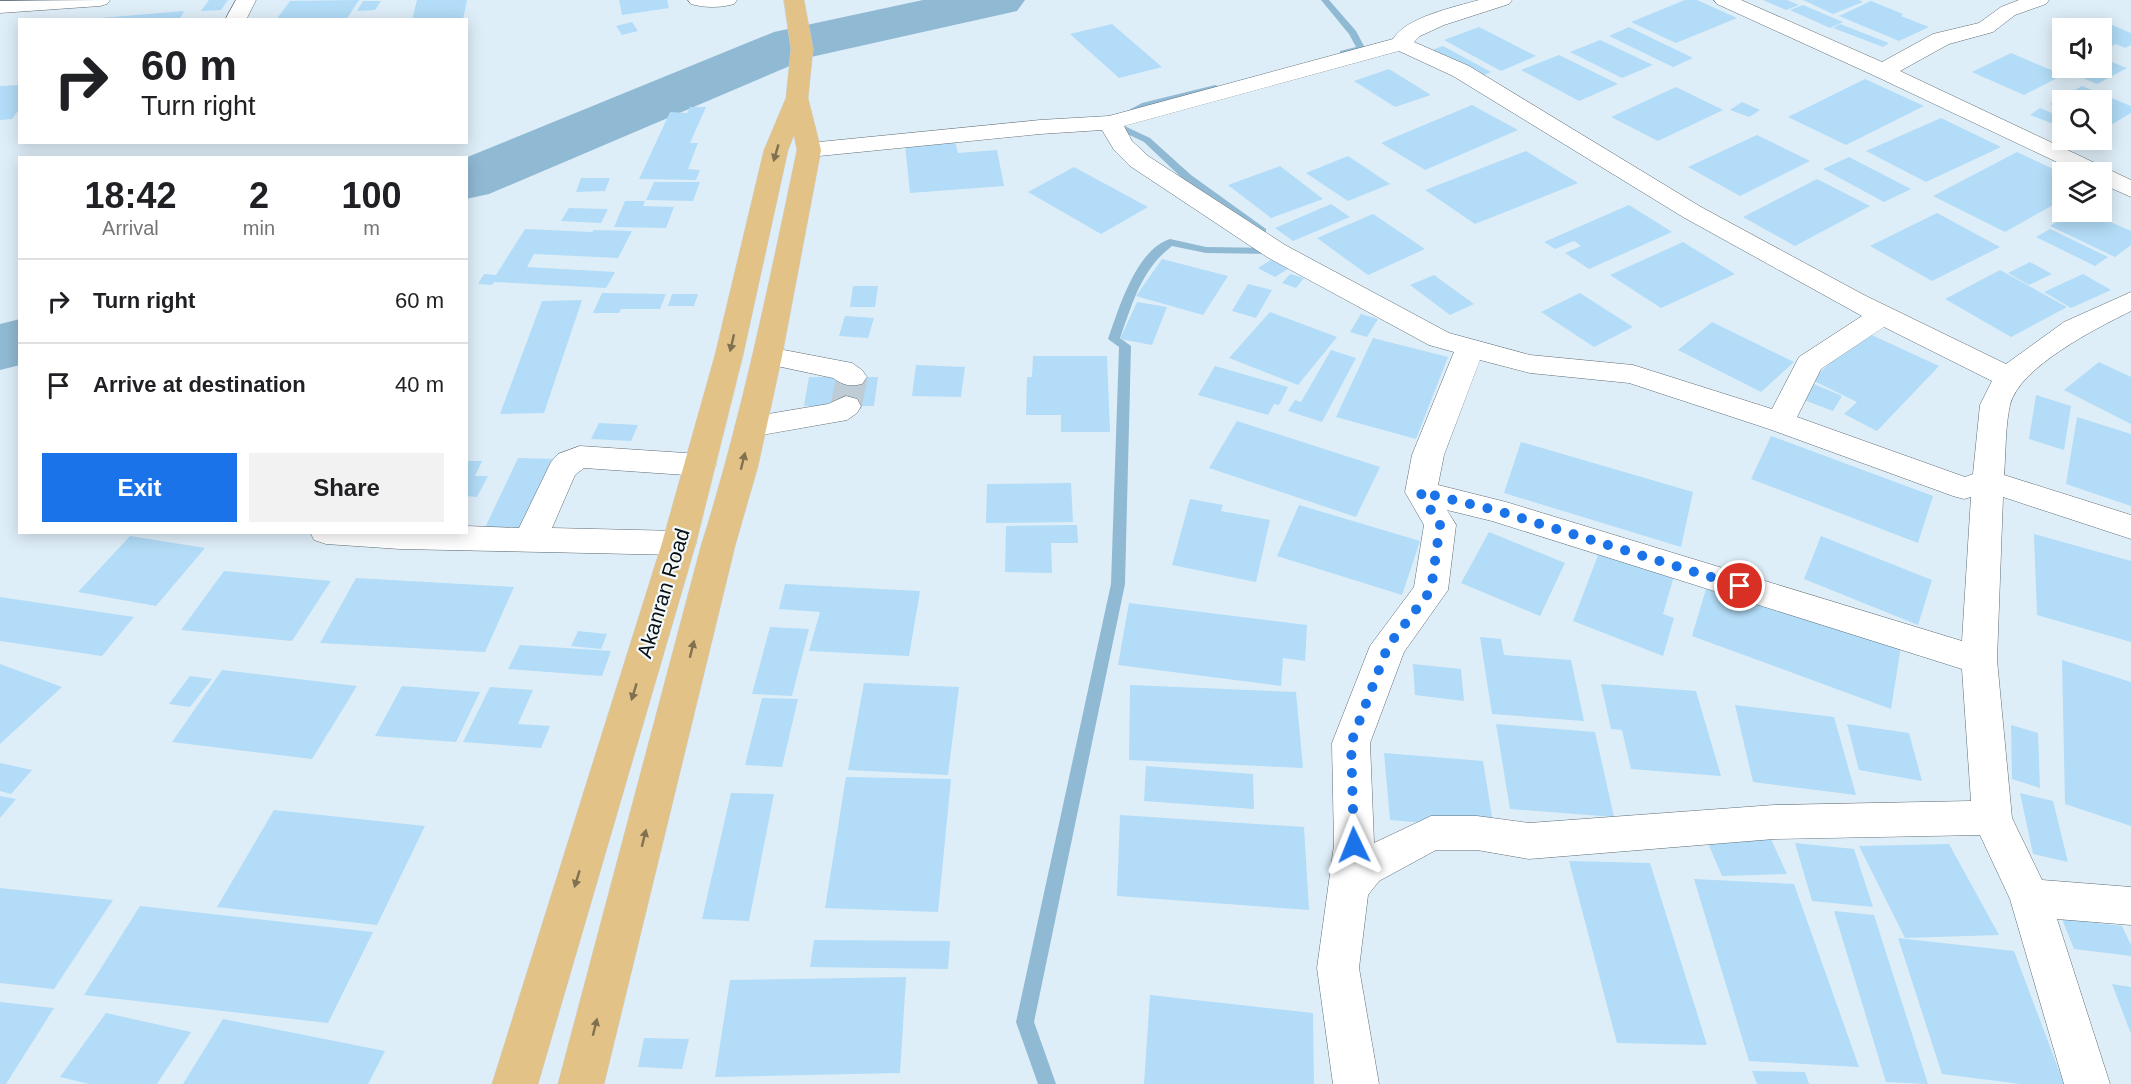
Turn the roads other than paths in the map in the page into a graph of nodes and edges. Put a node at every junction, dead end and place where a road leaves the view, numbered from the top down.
1 (100, 0) edge
2 (246, 0) edge
3 (698, 0) edge
4 (727, 0) edge
5 (794, 0) edge
6 (1502, 0) edge
7 (1724, 0) edge
8 (2038, 0) edge
9 (0, 7) edge
10 (236, 18) edge
11 (1401, 44) junction
12 (1883, 70) junction
13 (797, 98) junction
14 (1110, 123) junction
15 (809, 150) junction
16 (2076, 162) edge
17 (2112, 180) edge
18 (2131, 190) edge
19 (2131, 300) edge
20 (1882, 315) junction
21 (1472, 346) junction
22 (768, 356) junction
23 (2008, 377) junction
24 (1780, 423) junction
25 (750, 427) junction
26 (700, 465) junction
27 (1988, 481) junction
28 (1420, 492) junction
29 (2131, 527) edge
30 (356, 534) edge
31 (530, 540) junction
32 (679, 543) junction
33 (1979, 660) junction
34 (1992, 818) junction
35 (1348, 889) junction
36 (2030, 898) junction
37 (2131, 906) edge
38 (515, 1084) edge
39 (581, 1084) edge
40 (1356, 1084) edge
41 (2088, 1084) edge

1 - 9 street
2 - 10 street
3 - 4 street
5 - 13 main road, Akanran Road
6 - 11 street
7 - 12 street
8 - 12 street
11 - 14 street
11 - 20 street
12 - 16 street
13 - 15 main road, Akanran Road
13 -> 26 main road, Akanran Road
14 - 15 street
14 - 21 street
15 - 22 main road, Akanran Road
17 - 18 street
19 - 23 street
20 - 23 street
20 - 24 street
21 - 24 street
21 - 28 street
22 - 25 main road, Akanran Road
22 - 25 street
23 - 27 street
24 - 27 street
39 -> 25 main road, Akanran Road
26 - 31 street
26 - 32 main road, Akanran Road
27 - 29 street
27 - 33 street
28 - 33 street
28 - 35 street
30 - 31 street
31 - 32 street
32 -> 38 main road, Akanran Road
33 - 34 street
34 - 35 street
34 - 36 street
35 - 40 street
36 - 37 street
36 - 41 street

